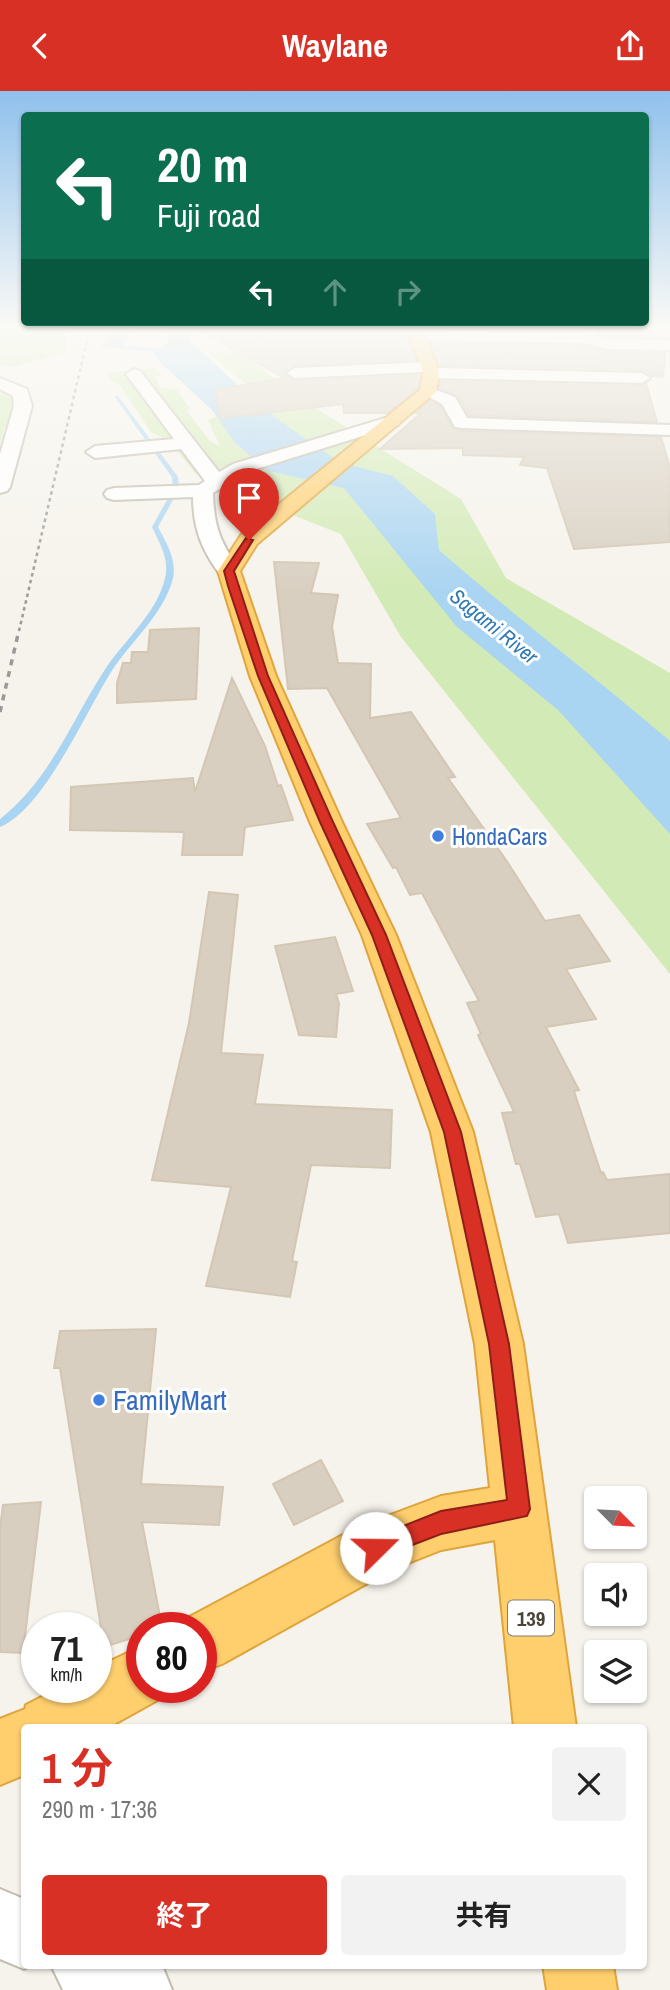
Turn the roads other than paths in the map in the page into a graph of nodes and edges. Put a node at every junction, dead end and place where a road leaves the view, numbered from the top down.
1 (20, 417) edge
2 (160, 417) edge
3 (398, 417) edge
4 (458, 417) edge
5 (392, 422) junction
6 (670, 430) edge
7 (177, 444) junction
8 (95, 452) dead end
9 (0, 487) edge
10 (193, 490) junction
11 (114, 494) dead end
12 (229, 571) junction
13 (519, 1509) junction
14 (217, 1634) edge
15 (126, 1685) edge
16 (54, 1724) edge
17 (545, 1724) edge
18 (21, 1742) edge
19 (0, 1754) edge
20 (0, 1923) edge
21 (21, 1934) edge
22 (94, 1969) edge
23 (579, 1969) edge
24 (137, 1990) edge
25 (582, 1990) edge

1 - 9 street
2 - 7 street
3 - 5 highway
4 - 6 street
5 - 10 street
5 - 12 highway
7 - 8 street
7 - 10 street
10 - 11 street
10 - 12 street
12 - 13 highway, 139
13 - 14 highway
13 - 17 highway, 139
15 - 16 highway
18 - 19 highway
20 - 21 street
22 - 24 street
23 - 25 highway

